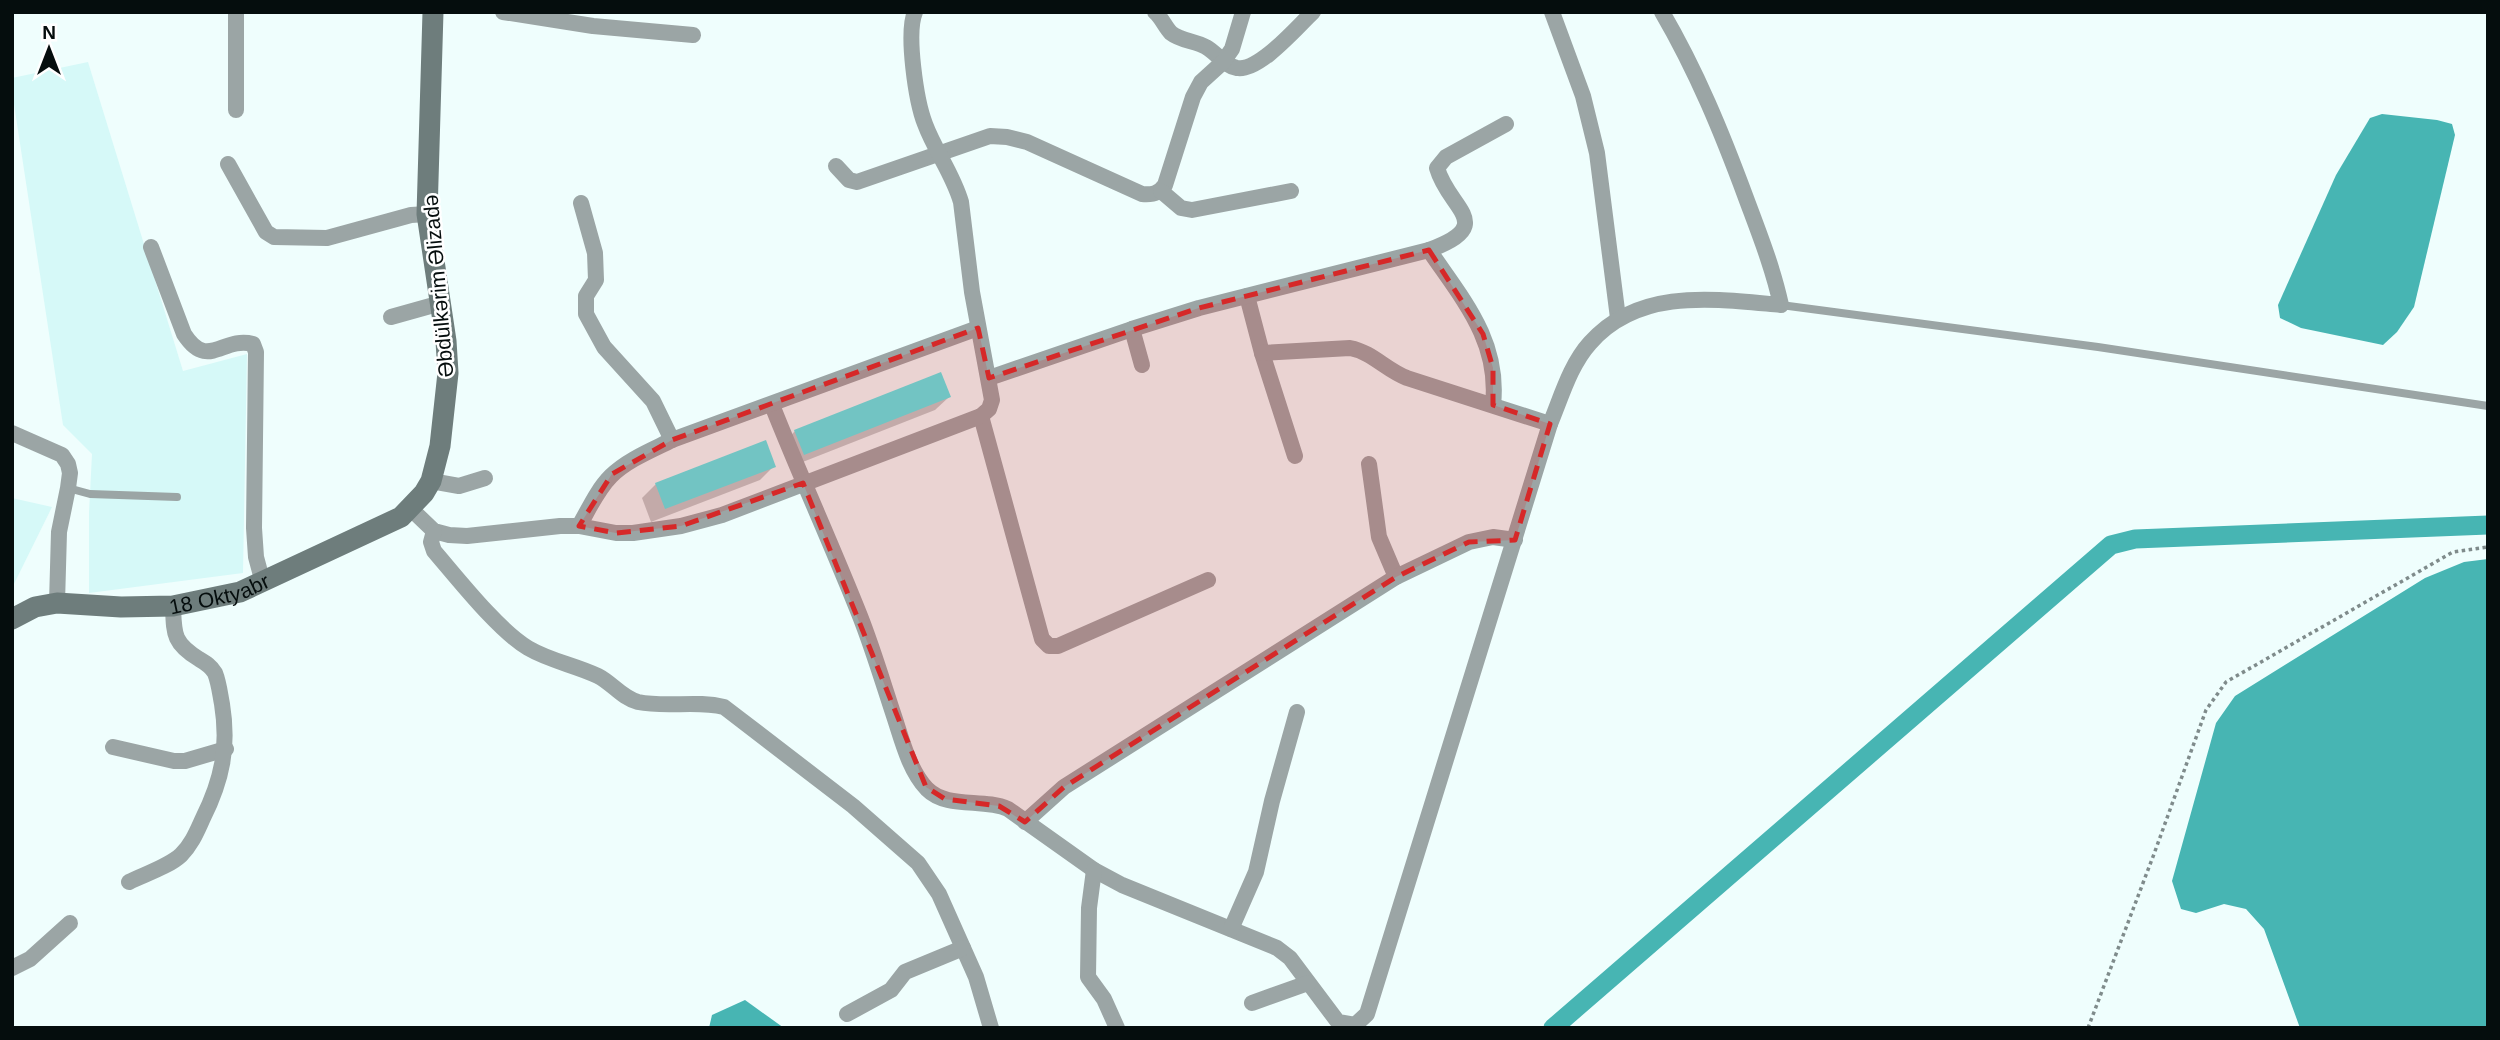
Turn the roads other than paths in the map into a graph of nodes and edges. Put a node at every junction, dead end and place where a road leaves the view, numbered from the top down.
1 (236, 12) edge
2 (433, 12) edge
3 (503, 12) edge
4 (915, 12) edge
5 (1155, 12) edge
6 (1243, 12) edge
7 (1313, 12) edge
8 (1552, 12) edge
9 (1662, 12) edge
10 (693, 35) dead end
11 (1223, 62) junction
12 (236, 110) dead end
13 (1506, 124) dead end
14 (940, 155) junction
15 (228, 164) dead end
16 (836, 166) dead end
17 (1161, 191) junction
18 (1291, 191) dead end
19 (581, 203) dead end
20 (427, 214) junction
21 (151, 247) dead end
22 (1429, 250) junction
23 (1247, 296) junction
24 (441, 303) junction
25 (1781, 305) junction
26 (391, 317) dead end
27 (1618, 318) junction
28 (978, 328) junction
29 (1132, 329) junction
30 (1262, 353) junction
31 (1142, 365) dead end
32 (989, 378) junction
33 (772, 405) junction
34 (1493, 405) junction
35 (2488, 406) edge
36 (981, 416) junction
37 (1550, 424) junction
38 (12, 433) edge
39 (672, 440) junction
40 (1296, 456) dead end
41 (1368, 464) dead end
42 (485, 478) dead end
43 (431, 481) junction
44 (803, 483) junction
45 (68, 488) junction
46 (177, 497) dead end
47 (410, 508) junction
48 (579, 527) junction
49 (434, 531) junction
50 (1515, 540) junction
51 (1396, 577) junction
52 (1208, 580) dead end
53 (263, 583) junction
54 (57, 603) junction
55 (173, 606) junction
56 (12, 620) edge
57 (1297, 712) dead end
58 (113, 747) dead end
59 (226, 749) junction
60 (1025, 822) junction
61 (1094, 870) junction
62 (129, 882) dead end
63 (70, 923) dead end
64 (1231, 929) junction
65 (963, 948) junction
66 (12, 968) edge
67 (1308, 983) junction
68 (1252, 1003) dead end
69 (847, 1014) dead end
70 (1355, 1026) edge
71 (991, 1028) edge
72 (1117, 1028) edge

1 - 12 street
2 - 20 street, Əbdülkərim Əlizadə
3 - 10 street
4 - 14 street
5 - 11 street
6 - 11 street
7 - 11 street
8 - 27 street
9 - 25 street
11 - 17 street
13 - 22 street
14 - 16 street
14 - 17 street
14 - 28 street
15 - 20 street
17 - 18 street
19 - 39 street
20 - 24 street, Əbdülkərim Əlizadə
21 - 53 street
22 - 23 street
22 - 34 street
23 - 29 street
23 - 30 street
24 - 26 street
24 - 43 street, Əbdülkərim Əlizadə
25 - 27 street
25 - 35 lane
27 - 37 street
28 - 32 street
28 - 33 street
29 - 31 street
29 - 32 street
30 - 34 street
30 - 40 street
32 - 36 street
33 - 39 street
33 - 44 street
34 - 37 street
36 - 44 street
36 - 52 street
37 - 50 street
38 - 45 street
39 - 48 street
41 - 51 street
42 - 43 street
43 - 47 street, Əbdülkərim Əlizadə
44 - 48 street
44 - 60 street
45 - 46 lane
45 - 54 street
47 - 49 street
47 - 53 street, 18 Oktyabr
48 - 49 street
49 - 65 street
50 - 51 street
50 - 70 street
51 - 60 street
53 - 55 street, 18 Oktyabr
54 - 55 street, 18 Oktyabr
54 - 56 street, 18 Oktyabr
55 - 59 street
57 - 64 street
58 - 59 street
59 - 62 street
60 - 61 street
61 - 64 street
61 - 72 street
63 - 66 street
64 - 67 street
65 - 69 street
65 - 71 street
67 - 68 street
67 - 70 street

